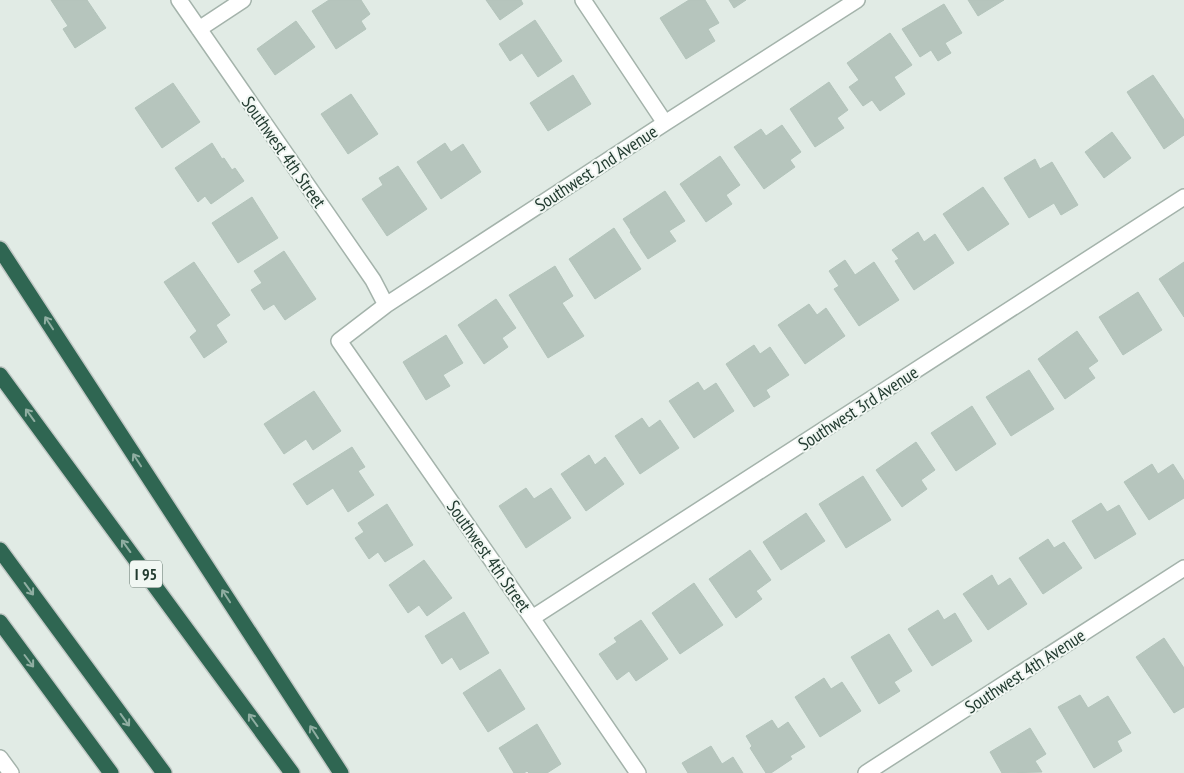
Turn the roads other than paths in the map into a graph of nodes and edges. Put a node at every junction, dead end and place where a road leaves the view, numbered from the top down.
1 (179, 0) edge
2 (243, 0) edge
3 (583, 0) edge
4 (857, 0) edge
5 (199, 29) junction
6 (665, 123) junction
7 (1184, 197) edge
8 (0, 249) edge
9 (386, 305) junction
10 (339, 341) joint
11 (0, 375) edge
12 (0, 550) edge
13 (1183, 572) edge
14 (532, 618) junction
15 (0, 622) edge
16 (0, 758) edge
17 (11, 773) edge
18 (112, 773) edge
19 (164, 773) edge
20 (292, 773) edge
21 (341, 773) edge
22 (638, 773) edge
23 (866, 773) edge

1 - 5 street, Southwest 4th Street
2 - 5 street
3 - 6 street
4 - 6 street, Southwest 2nd Avenue
5 - 9 street, Southwest 4th Street
6 - 9 street, Southwest 2nd Avenue
7 - 14 street, Southwest 3rd Avenue
21 -> 8 highway
9 - 10 street, Southwest 2nd Avenue
10 - 14 street, Southwest 4th Street
20 -> 11 highway, I 95
12 -> 19 highway
13 - 23 street, Southwest 4th Avenue
14 - 22 street, Southwest 4th Street
15 -> 18 highway
16 - 17 street

